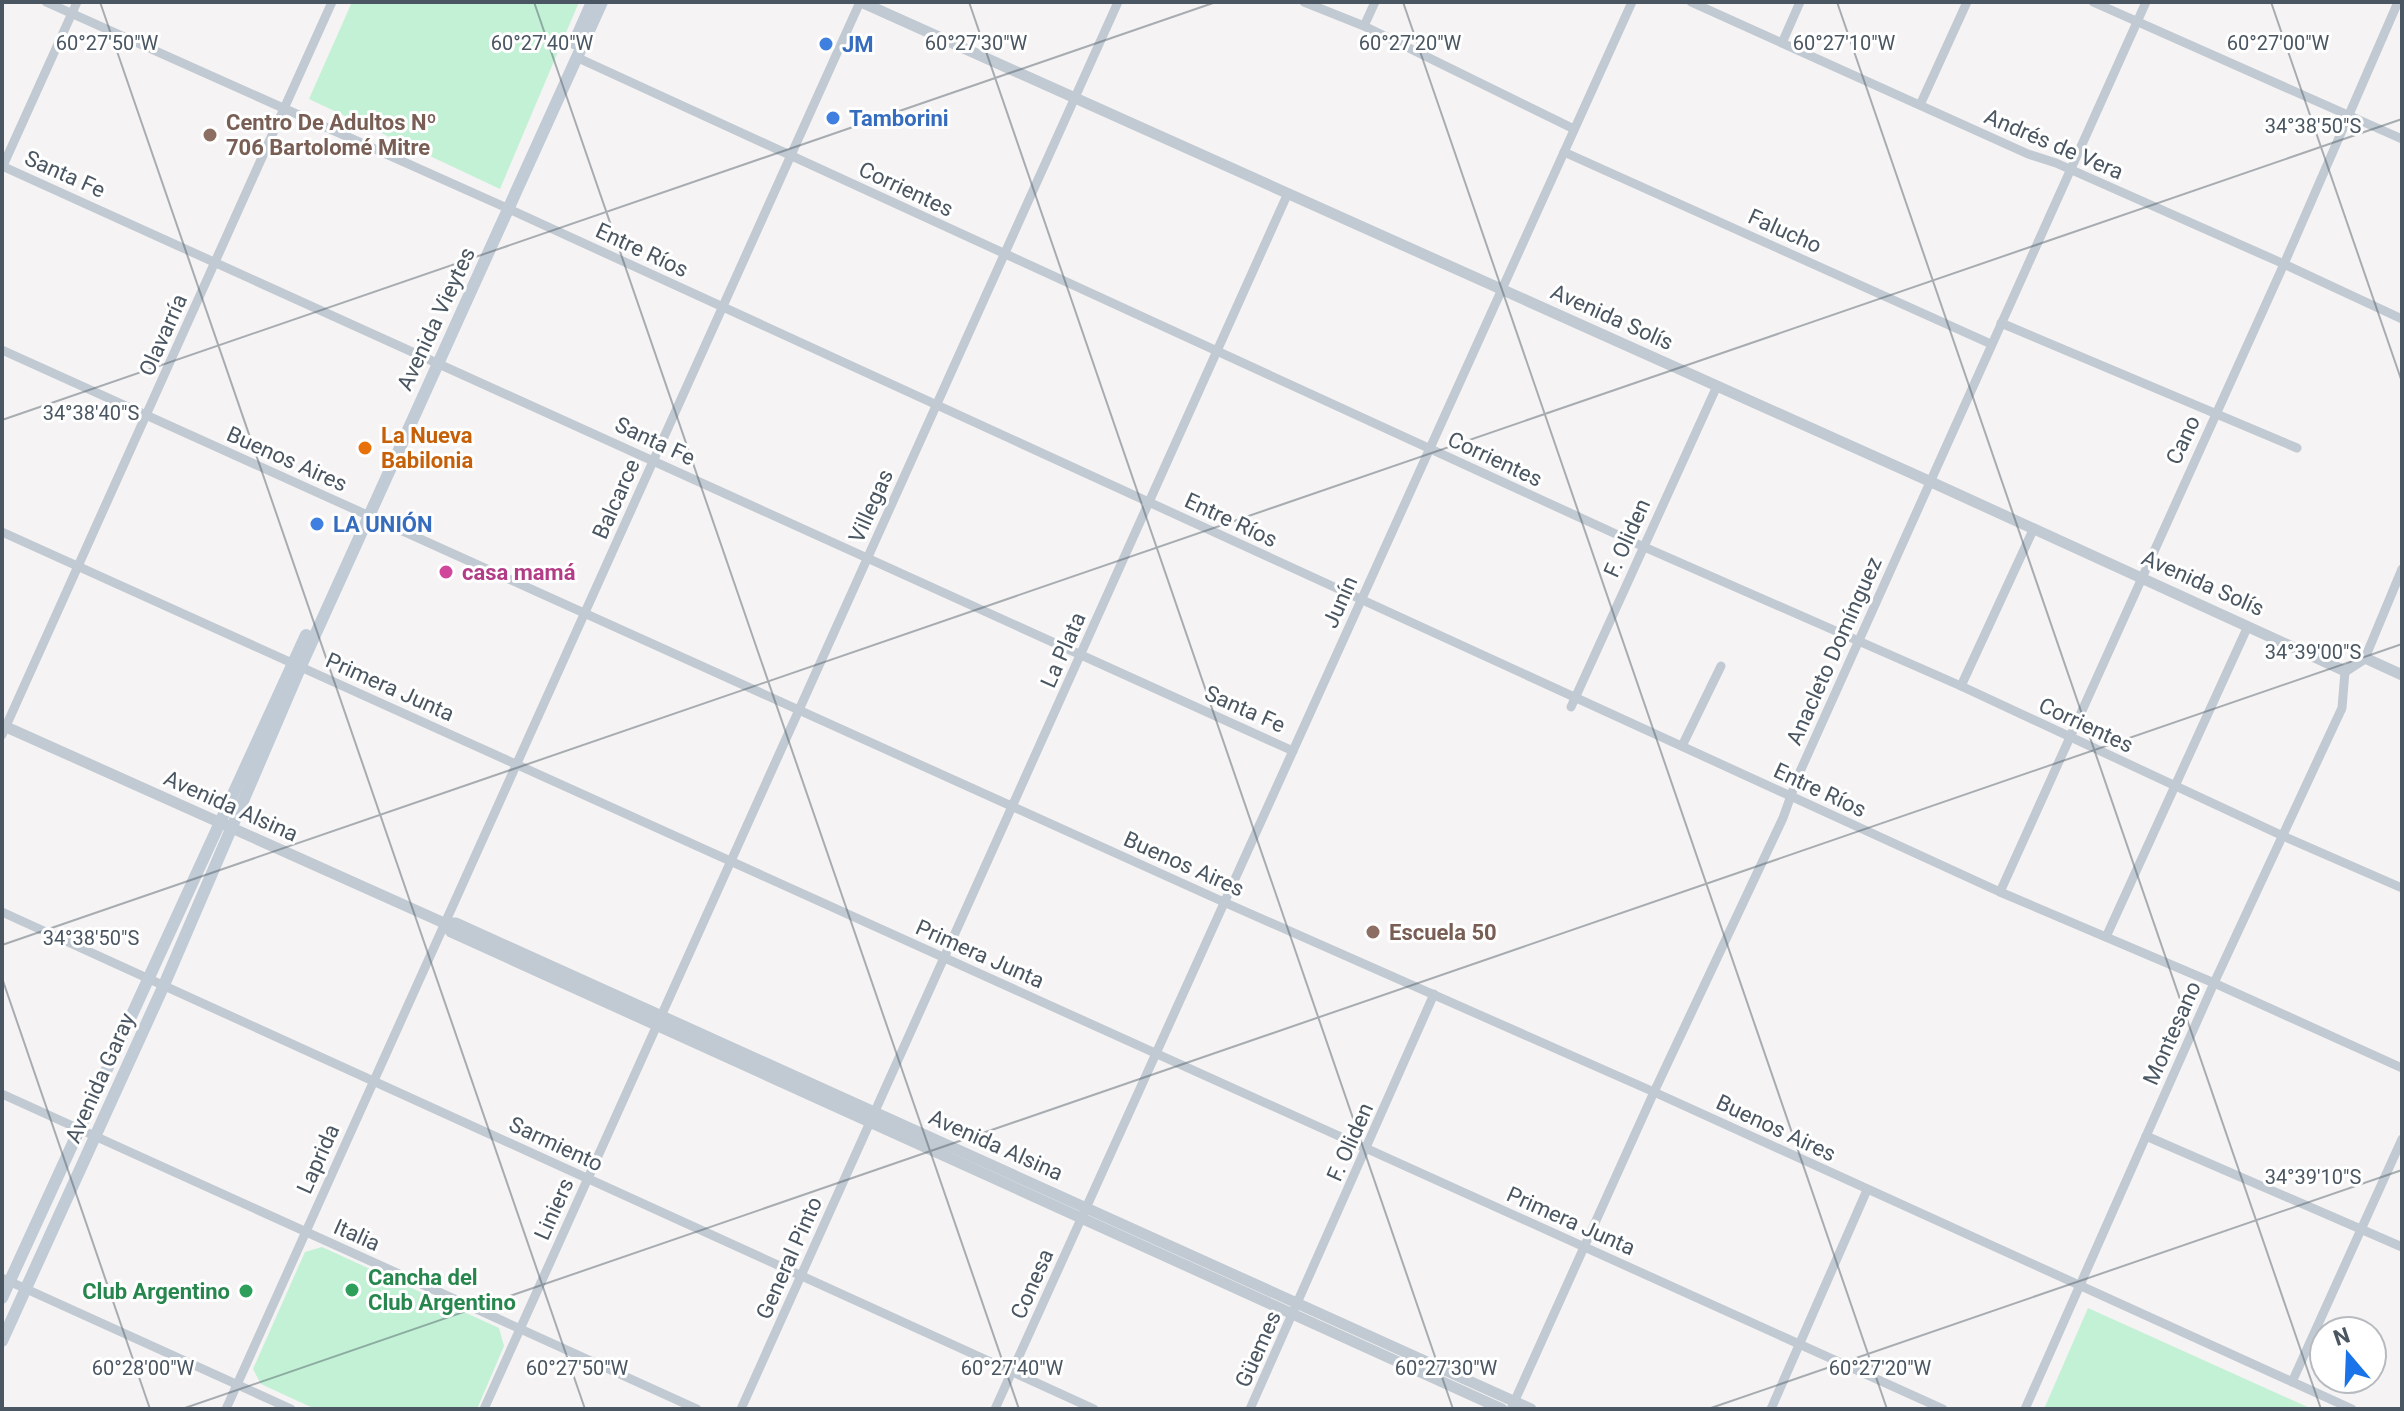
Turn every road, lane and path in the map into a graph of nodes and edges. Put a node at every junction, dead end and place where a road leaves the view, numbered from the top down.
1 (46, 2) edge
2 (77, 2) edge
3 (332, 2) edge
4 (592, 2) edge
5 (602, 2) edge
6 (861, 2) edge
7 (1118, 2) edge
8 (1304, 2) edge
9 (1375, 2) edge
10 (1632, 2) edge
11 (1691, 2) edge
12 (1800, 2) edge
13 (1967, 2) edge
14 (2093, 2) edge
15 (2146, 2) edge
16 (2398, 2) edge
17 (72, 13) junction
18 (2137, 22) junction
19 (1364, 26) junction
20 (1782, 43) junction
21 (576, 57) junction
22 (1075, 98) junction
23 (1920, 105) junction
24 (284, 109) junction
25 (2347, 115) junction
26 (1574, 129) junction
27 (2402, 139) edge
28 (1564, 152) junction
29 (791, 156) junction
30 (2, 167) edge
31 (2070, 171) junction
32 (1288, 193) junction
33 (506, 207) junction
34 (1004, 254) junction
35 (215, 262) junction
36 (2284, 264) junction
37 (1502, 289) junction
38 (722, 307) junction
39 (2402, 319) edge
40 (2001, 323) junction
41 (1991, 344) junction
42 (2, 350) edge
43 (1217, 351) junction
44 (435, 360) junction
45 (1717, 386) junction
46 (936, 405) junction
47 (2215, 413) junction
48 (146, 415) junction
49 (1430, 448) junction
50 (2297, 448) dead end
51 (653, 460) junction
52 (1929, 481) junction
53 (1149, 502) junction
54 (367, 514) junction
55 (2034, 528) junction
56 (2, 532) edge
57 (1642, 546) junction
58 (868, 558) junction
59 (78, 566) junction
60 (2402, 569) edge
61 (2141, 577) junction
62 (1361, 599) junction
63 (584, 612) junction
64 (2248, 626) junction
65 (1858, 641) junction
66 (1081, 655) junction
67 (2365, 658) junction
68 (297, 664) junction
69 (1721, 666) dead end
70 (2345, 671) junction
71 (2402, 675) edge
72 (1961, 686) junction
73 (1573, 702) junction
74 (799, 710) junction
75 (3, 729) edge
76 (2069, 736) junction
77 (1682, 746) junction
78 (1293, 751) junction
79 (516, 764) junction
80 (2175, 786) junction
81 (1791, 796) junction
82 (1012, 806) junction
83 (219, 823) junction
84 (232, 829) junction
85 (2283, 836) junction
86 (731, 861) junction
87 (2402, 888) edge
88 (2000, 892) junction
89 (1226, 903) junction
90 (2, 912) edge
91 (444, 923) junction
92 (2106, 937) junction
93 (944, 957) junction
94 (148, 978) junction
95 (2214, 983) junction
96 (164, 985) junction
97 (1434, 994) junction
98 (659, 1020) junction
99 (1157, 1053) junction
100 (2402, 1068) edge
101 (373, 1080) junction
102 (1654, 1092) junction
103 (2, 1094) edge
104 (872, 1117) junction
105 (79, 1128) junction
106 (95, 1136) junction
107 (2146, 1136) junction
108 (2402, 1139) edge
109 (1368, 1149) junction
110 (588, 1178) junction
111 (1867, 1190) junction
112 (1084, 1212) junction
113 (2361, 1229) junction
114 (305, 1231) junction
115 (1584, 1247) junction
116 (2402, 1247) edge
117 (801, 1275) junction
118 (6, 1280) edge
119 (2080, 1286) junction
120 (26, 1289) junction
121 (2, 1298) edge
122 (1295, 1309) junction
123 (520, 1328) junction
124 (2, 1341) edge
125 (1799, 1344) junction
126 (1012, 1372) junction
127 (2292, 1382) junction
128 (237, 1384) junction
129 (1512, 1405) edge
130 (226, 1409) edge
131 (291, 1409) edge
132 (484, 1409) edge
133 (697, 1409) edge
134 (741, 1409) edge
135 (995, 1409) edge
136 (1094, 1409) edge
137 (1250, 1409) edge
138 (1502, 1409) edge
139 (1531, 1409) edge
140 (1771, 1409) edge
141 (1943, 1409) edge
142 (2025, 1409) edge
143 (2352, 1409) edge

1 - 17 street, Entre Ríos
2 - 17 street
3 - 24 street, Olavarría
4 - 33 main road, Avenida Vieytes
5 - 21 main road, Avenida Vieytes
6 - 22 street, Avenida Solís
6 - 29 street, Balcarce
7 - 22 street, Villegas
8 - 19 street
9 - 19 street
10 - 26 street, Junín
11 - 20 street, Andrés de Vera
12 - 20 street
13 - 23 street
14 - 18 street
15 - 18 street, Anacleto Domínguez
16 - 25 street, Cano
17 - 24 street, Entre Ríos
17 - 30 street
18 - 25 street
18 - 31 street, Anacleto Domínguez
19 - 26 street
20 - 23 street, Andrés de Vera
21 - 29 street, Corrientes
21 - 33 main road, Avenida Vieytes
22 - 32 street, Avenida Solís
22 - 34 street, Villegas
23 - 31 street, Andrés de Vera
24 - 33 street, Entre Ríos
24 - 35 street, Olavarría
25 - 27 street
25 - 36 street, Cano
26 - 28 street, Junín
28 - 37 street, Junín
28 - 41 street, Falucho
29 - 34 street, Corrientes
29 - 38 street, Balcarce
30 - 35 street, Santa Fe
31 - 36 street, Andrés de Vera
31 - 40 street, Anacleto Domínguez
32 - 37 street, Avenida Solís
32 - 43 street, La Plata
33 - 38 street, Entre Ríos
33 - 44 main road, Avenida Vieytes
34 - 43 street, Corrientes
34 - 46 street, Villegas
35 - 44 street, Santa Fe
35 - 48 street, Olavarría
36 - 39 street, Andrés de Vera
36 - 47 street, Cano
37 - 45 street, Avenida Solís
37 - 49 street, Junín
38 - 46 street, Entre Ríos
38 - 51 street, Balcarce
40 - 41 street, Anacleto Domínguez
40 - 47 street
41 - 52 street, Anacleto Domínguez
42 - 48 street, Buenos Aires
43 - 49 street, Corrientes
43 - 53 street, La Plata
44 - 51 street, Santa Fe
44 - 54 main road, Avenida Vieytes
45 - 52 street, Avenida Solís
45 - 57 street, F. Oliden
46 - 53 street, Entre Ríos
46 - 58 street, Villegas
47 - 50 street
47 - 61 street, Cano
48 - 54 street, Buenos Aires
48 - 59 street, Olavarría
49 - 57 street, Corrientes
49 - 62 street, Junín
51 - 58 street, Santa Fe
51 - 63 street, Balcarce
52 - 55 street, Avenida Solís
52 - 65 street, Anacleto Domínguez
53 - 62 street, Entre Ríos
53 - 66 street, La Plata
54 - 63 street, Buenos Aires
54 - 68 main road, Avenida Vieytes
55 - 61 street, Avenida Solís
55 - 72 street
56 - 59 street, Primera Junta
57 - 65 street, Corrientes
57 - 73 street, F. Oliden
58 - 66 street, Santa Fe
58 - 74 street, Villegas
59 - 68 street, Primera Junta
59 - 75 street, Olavarría
60 - 67 street
61 - 64 street, Avenida Solís
61 - 76 street, Cano
62 - 73 street, Entre Ríos
62 - 78 street, Junín
63 - 74 street, Buenos Aires
63 - 79 street, Balcarce
64 - 70 street, Avenida Solís
64 - 80 street
65 - 72 street, Corrientes
65 - 81 street, Anacleto Domínguez
66 - 78 street, Santa Fe
66 - 82 street, La Plata
67 - 70 street
67 - 71 street
68 - 79 street, Primera Junta
68 - 83 main road, Avenida Vieytes
68 - 84 main road, Avenida Vieytes
69 - 77 street
70 - 85 street, Montesano
72 - 76 street, Corrientes
73 - 77 street, Entre Ríos
74 - 82 street, Buenos Aires
74 - 86 street, Villegas
75 - 83 street, Avenida Alsina
76 - 80 street, Corrientes
76 - 88 street, Cano
77 - 81 street, Entre Ríos
78 - 89 street, Junín
79 - 86 street, Primera Junta
79 - 91 street, Balcarce
80 - 85 street, Corrientes
80 - 92 street
81 - 88 street, Entre Ríos
81 - 102 street, Anacleto Domínguez
82 - 89 street, Buenos Aires
82 - 93 street, La Plata
83 - 84 street, Avenida Alsina
83 - 94 main road, Avenida Garay
84 - 91 street, Avenida Alsina
84 - 96 main road, Avenida Garay
85 - 87 street, Corrientes
85 - 95 street, Montesano
86 - 93 street, Primera Junta
86 - 98 street, Villegas
88 - 92 street, Entre Ríos
89 - 97 street, Buenos Aires
89 - 99 street, Junín
90 - 94 street, Sarmiento
91 - 98 street, Avenida Alsina
91 - 101 street, Laprida
92 - 95 street, Entre Ríos
93 - 99 street, Primera Junta
93 - 104 street, La Plata
94 - 96 street, Sarmiento
94 - 105 main road, Avenida Garay
95 - 100 street, Entre Ríos
95 - 107 street, Montesano
96 - 101 street, Sarmiento
96 - 106 main road, Avenida Garay
97 - 102 street, Buenos Aires
97 - 109 street, F. Oliden
98 - 104 street, Avenida Alsina
98 - 110 street, Liniers
99 - 109 street, Primera Junta
99 - 112 street, Junín
101 - 110 street, Sarmiento
101 - 114 street, Laprida
102 - 111 street, Buenos Aires
102 - 115 street, Anacleto Domínguez
103 - 105 street, Italia
104 - 112 street, Avenida Alsina
104 - 117 street, General Pinto
105 - 106 street, Italia
105 - 118 main road, Avenida Garay
106 - 114 street, Italia
106 - 120 main road, Avenida Garay
107 - 113 street
107 - 119 street, Montesano
108 - 113 street
109 - 115 street, Primera Junta
109 - 122 street, F. Oliden
110 - 117 street, Sarmiento
110 - 123 street, Liniers
111 - 119 street, Buenos Aires
111 - 125 street
112 - 122 street, Avenida Alsina
112 - 126 street, Conesa
113 - 116 street
113 - 127 street
114 - 123 street, Italia
114 - 128 street, Laprida
115 - 125 street, Primera Junta
115 - 129 street, Anacleto Domínguez
117 - 126 street, Sarmiento
117 - 134 street, General Pinto
118 - 120 street
118 - 121 main road, Avenida Garay
119 - 127 street, Buenos Aires
119 - 142 street, Montesano
120 - 124 main road, Avenida Garay
120 - 128 street
122 - 129 street, Avenida Alsina
122 - 137 street, Güemes
122 - 138 street, Avenida Alsina
123 - 132 street, Liniers
123 - 133 street, Italia
125 - 140 street
125 - 141 street, Primera Junta
126 - 135 street, Conesa
126 - 136 street, Sarmiento
127 - 143 street, Buenos Aires
128 - 130 street, Laprida
128 - 131 street
129 - 139 street, Avenida Alsina

